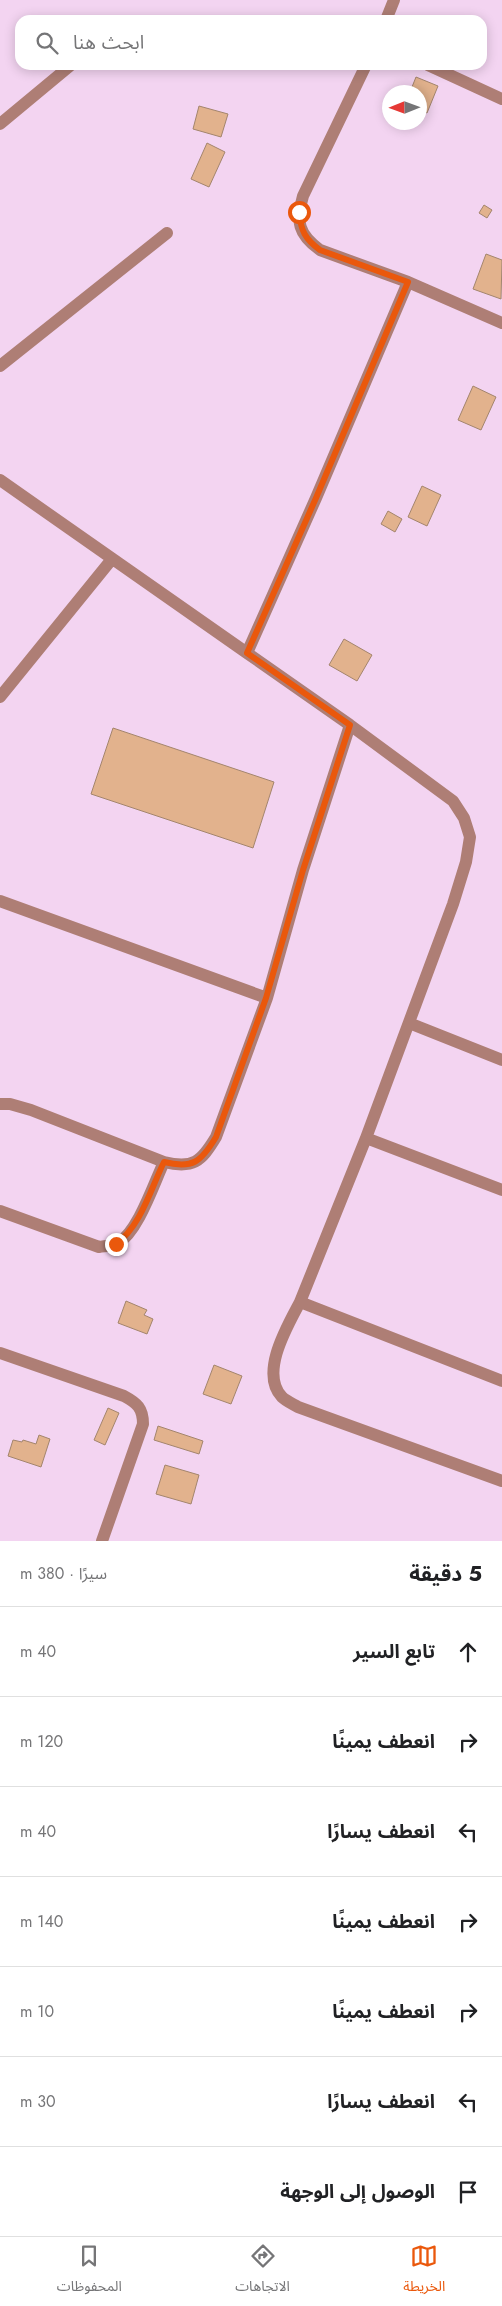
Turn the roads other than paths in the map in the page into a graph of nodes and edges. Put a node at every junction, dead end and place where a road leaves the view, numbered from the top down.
1 (394, 0) edge
2 (388, 15) edge
3 (65, 70) edge
4 (364, 70) edge
5 (439, 70) edge
6 (502, 99) edge
7 (0, 124) edge
8 (167, 233) dead end
9 (408, 282) junction
10 (502, 323) edge
11 (0, 366) edge
12 (0, 480) edge
13 (112, 559) junction
14 (247, 653) junction
15 (0, 696) edge
16 (350, 725) junction
17 (0, 901) edge
18 (266, 998) junction
19 (408, 1023) junction
20 (502, 1060) edge
21 (0, 1104) edge
22 (366, 1138) junction
23 (164, 1162) junction
24 (502, 1190) edge
25 (0, 1211) edge
26 (300, 1302) junction
27 (0, 1352) edge
28 (502, 1381) edge
29 (502, 1481) edge
30 (102, 1541) edge

1 - 2 street
3 - 7 street
4 - 9 street
5 - 6 street
8 - 11 street
9 - 10 street
9 - 14 street
12 - 13 street
13 - 14 street
13 - 15 street
14 - 16 street
16 - 18 street
16 - 19 street
17 - 18 street
18 - 23 street
19 - 20 street
19 - 22 street
21 - 23 street
22 - 24 street
22 - 26 street
23 - 25 street
26 - 28 street
26 - 29 street
27 - 30 street

